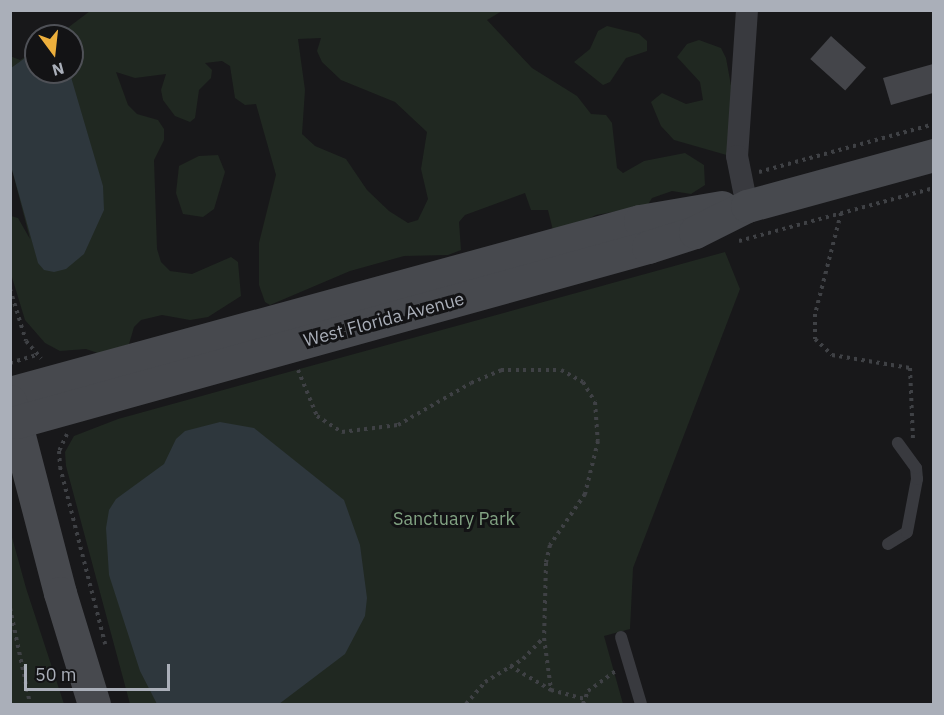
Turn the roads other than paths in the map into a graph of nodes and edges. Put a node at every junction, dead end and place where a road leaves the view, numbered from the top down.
1 (747, 10) edge
2 (933, 155) edge
3 (747, 206) junction
4 (12, 405) edge
5 (898, 442) dead end
6 (888, 543) dead end
7 (621, 636) dead end
8 (94, 705) edge
9 (641, 705) edge

1 - 3 street
2 - 3 street, West Florida Avenue
3 - 4 street, West Florida Avenue
4 - 8 street
5 - 6 lane
7 - 9 lane

